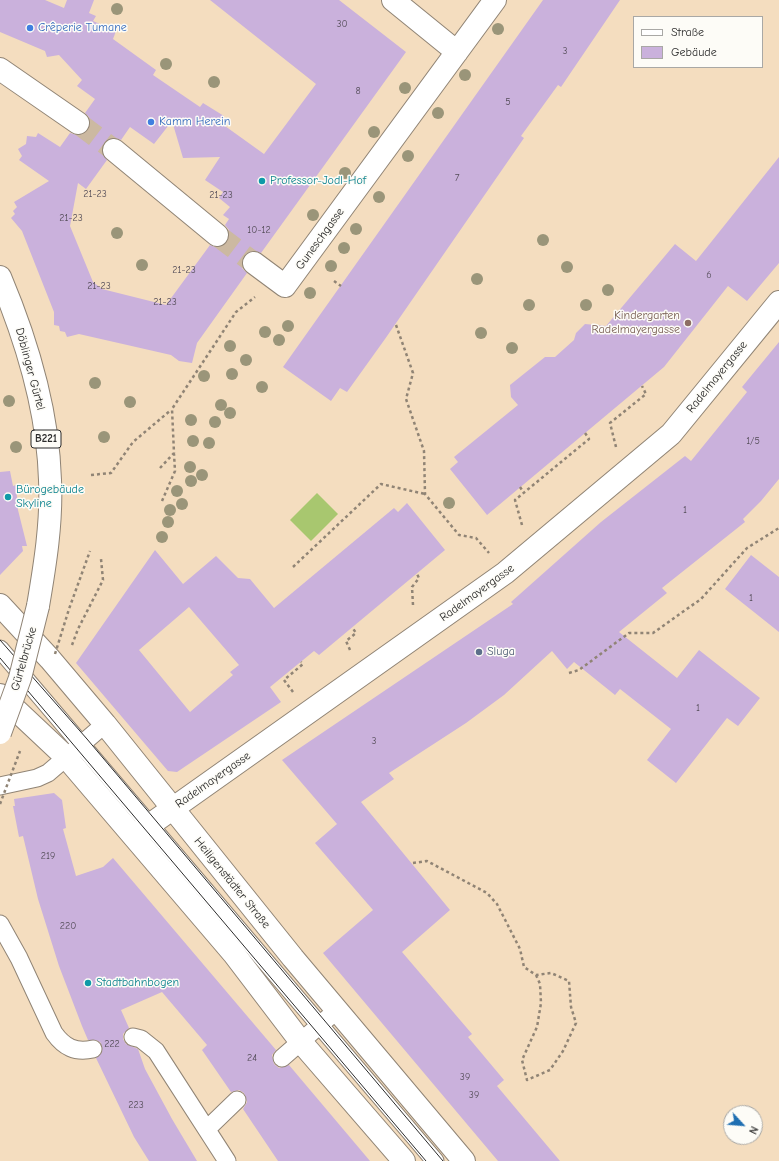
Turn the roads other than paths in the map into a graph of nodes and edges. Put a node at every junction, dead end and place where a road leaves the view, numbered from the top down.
1 (393, 0) edge
2 (495, 0) edge
3 (457, 52) junction
4 (0, 69) edge
5 (78, 123) tunnel mouth
6 (114, 150) tunnel mouth
7 (217, 235) tunnel mouth
8 (254, 263) tunnel mouth
9 (0, 277) edge
10 (779, 302) edge
11 (0, 606) edge
12 (38, 606) joint
13 (0, 649) edge
14 (0, 695) edge
15 (105, 724) junction
16 (0, 733) edge
17 (74, 750) junction
18 (0, 786) edge
19 (172, 809) junction
20 (142, 830) junction
21 (0, 924) edge
22 (337, 1010) junction
23 (320, 1025) junction
24 (133, 1037) dead end
25 (302, 1042) junction
26 (93, 1049) dead end
27 (282, 1058) dead end
28 (237, 1100) dead end
29 (207, 1129) junction
30 (227, 1161) edge
31 (404, 1161) edge
32 (435, 1161) edge
33 (464, 1161) edge

1 - 3 main road
2 - 3 main road, Guneschgasse
3 - 8 main road, Guneschgasse
4 - 5 main road
6 - 7 main road
9 - 12 main road, Döblinger Gürtel / B221
10 - 19 main road, Radelmayergasse
11 - 15 main road, Heiligenstädter Straße
12 - 16 main road, Gürtelbrücke / B221, bridge
13 - 17 lane
14 - 17 main road
15 - 17 lane
15 - 19 main road, Heiligenstädter Straße
17 - 18 lane
17 - 20 main road
19 - 20 main road, Radelmayergasse
19 - 22 main road, Heiligenstädter Straße
20 - 23 lane
20 - 25 main road
21 - 26 lane
22 - 23 lane
22 - 33 main road, Heiligenstädter Straße
23 - 25 lane
23 - 32 lane
24 - 29 lane
25 - 27 lane
25 - 31 main road
28 - 29 lane
29 - 30 lane

